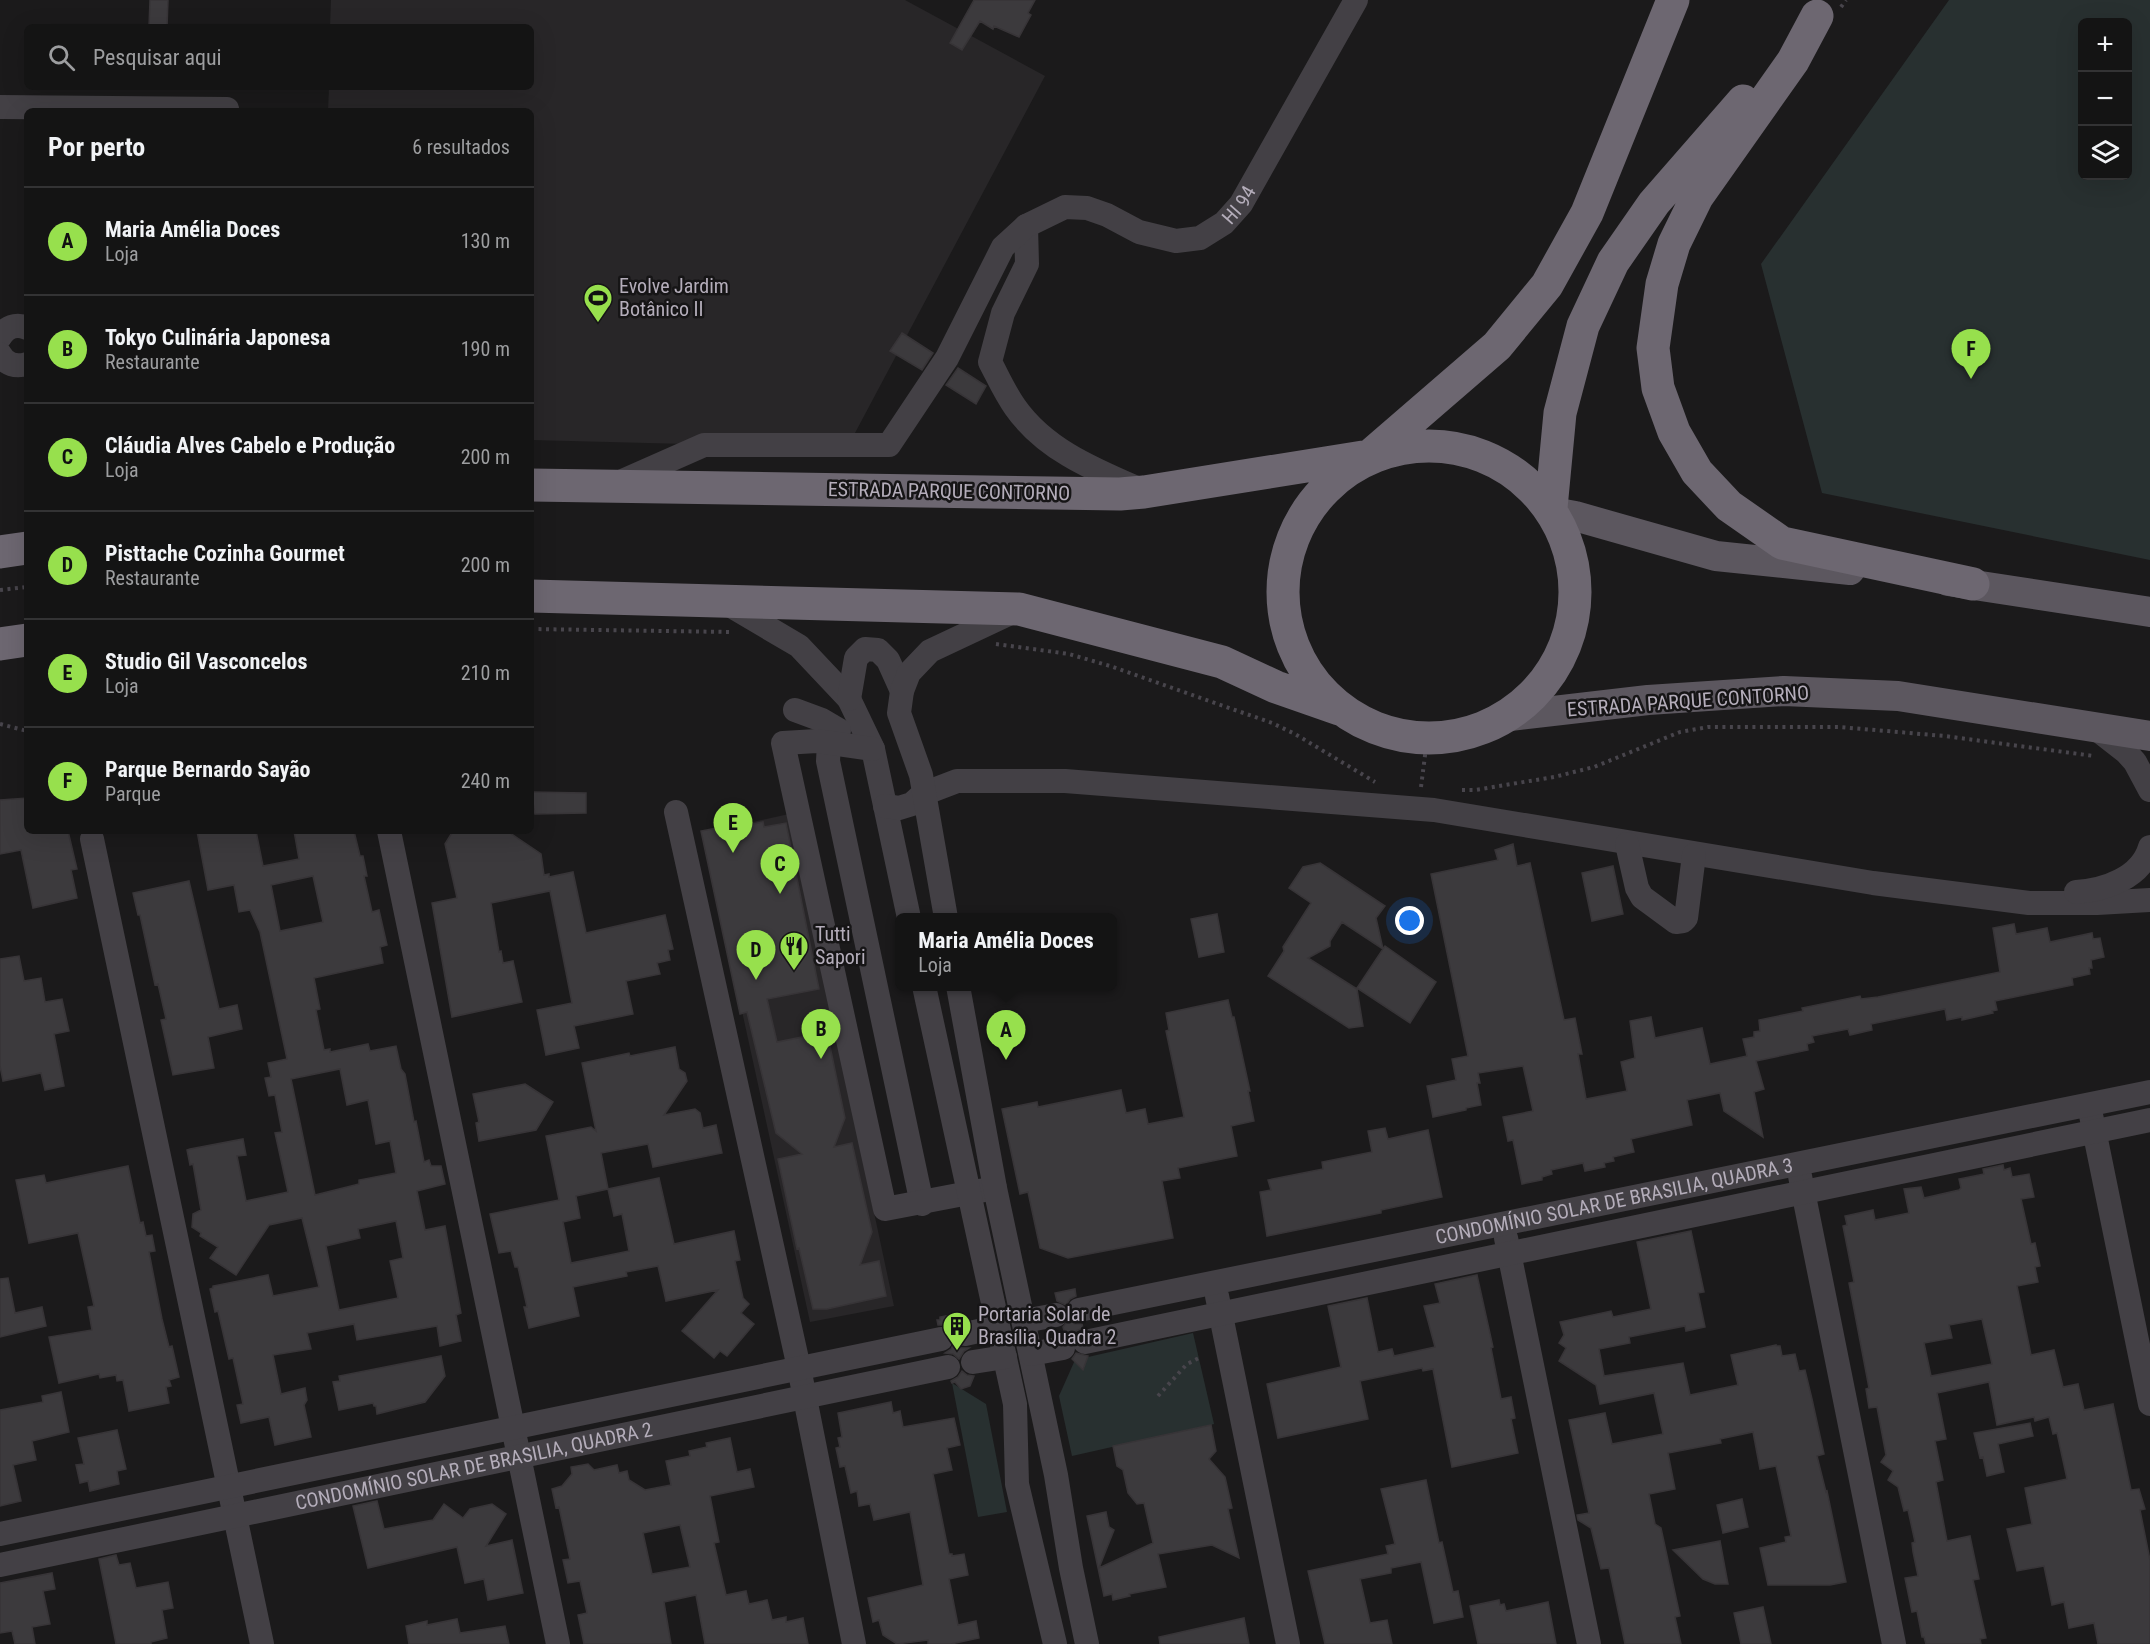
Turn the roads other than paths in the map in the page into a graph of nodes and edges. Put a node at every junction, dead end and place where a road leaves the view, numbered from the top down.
1 (1356, 0) edge
2 (1673, 0) edge
3 (1822, 8) edge
4 (0, 107) edge
5 (113, 108) edge
6 (1026, 226) junction
7 (24, 327) edge
8 (0, 337) edge
9 (0, 354) edge
10 (24, 364) edge
11 (1368, 456) junction
12 (611, 487) junction
13 (538, 489) edge
14 (1144, 492) junction
15 (1552, 510) junction
16 (24, 548) edge
17 (0, 552) edge
18 (1973, 584) junction
19 (534, 596) edge
20 (724, 602) junction
21 (1019, 609) junction
22 (2150, 612) edge
23 (24, 640) edge
24 (0, 644) edge
25 (902, 691) junction
26 (1339, 709) junction
27 (795, 710) dead end
28 (1510, 716) junction
29 (838, 727) junction
30 (2094, 727) junction
31 (2150, 736) edge
32 (873, 749) junction
33 (2150, 790) edge
34 (923, 794) junction
35 (885, 806) junction
36 (676, 812) dead end
37 (390, 834) edge
38 (92, 839) dead end
39 (1627, 844) junction
40 (2150, 847) edge
41 (1694, 855) junction
42 (1981, 897) junction
43 (2150, 900) edge
44 (908, 913) edge
45 (945, 913) edge
46 (925, 991) edge
47 (959, 991) edge
48 (2150, 1092) edge
49 (2089, 1105) junction
50 (2150, 1120) edge
51 (2094, 1132) junction
52 (1798, 1165) junction
53 (995, 1188) junction
54 (1803, 1192) junction
55 (970, 1194) junction
56 (922, 1204) junction
57 (1503, 1224) junction
58 (1509, 1254) junction
59 (1214, 1283) junction
60 (1078, 1310) junction
61 (1221, 1313) junction
62 (1024, 1321) junction
63 (997, 1327) junction
64 (965, 1334) dead end
65 (1085, 1342) junction
66 (1031, 1354) junction
67 (1005, 1357) junction
68 (972, 1362) dead end
69 (799, 1368) junction
70 (805, 1397) junction
71 (2150, 1404) edge
72 (514, 1427) junction
73 (519, 1456) junction
74 (1056, 1475) junction
75 (1017, 1484) junction
76 (228, 1487) junction
77 (234, 1516) junction
78 (0, 1534) edge
79 (0, 1565) edge
80 (262, 1644) edge
81 (558, 1644) edge
82 (854, 1644) edge
83 (1055, 1644) edge
84 (1087, 1644) edge
85 (1288, 1644) edge
86 (1589, 1644) edge
87 (1894, 1644) edge

1 - 6 street, HI 94
2 - 11 highway
3 - 15 highway
3 - 18 highway
4 - 5 street
6 - 12 street, HI 94
6 - 14 street
7 - 8 street
9 - 10 street
11 - 14 highway, ESTRADA PARQUE CONTORNO
11 - 15 highway, ESTRADA PARQUE CONTORNO
11 - 26 highway
12 - 13 highway, ESTRADA PARQUE CONTORNO
12 - 14 highway, ESTRADA PARQUE CONTORNO
15 - 18 main road
15 - 28 highway
16 - 17 highway
18 - 22 main road
19 - 20 highway
20 - 21 highway
20 - 29 street
21 - 25 street
21 - 26 highway
23 - 24 highway
25 - 29 street
25 - 34 street
26 - 28 highway
27 - 29 street
28 - 30 main road, ESTRADA PARQUE CONTORNO
29 - 32 street
29 - 32 street
29 - 56 street
29 - 56 street
30 - 31 main road, ESTRADA PARQUE CONTORNO
30 - 33 street
32 - 35 street
34 - 35 street
34 - 39 street
34 - 45 street
35 - 44 street
36 - 69 street
37 - 72 street
38 - 76 street
39 - 41 street
39 - 41 street
40 - 42 street
41 - 42 street
42 - 43 street
46 - 55 street
47 - 53 street
48 - 49 street, CONDOMÍNIO SOLAR DE BRASILIA, QUADRA 3
49 - 51 street
49 - 52 street, CONDOMÍNIO SOLAR DE BRASILIA, QUADRA 3
50 - 51 street, CONDOMÍNIO SOLAR DE BRASILIA, QUADRA 3
51 - 54 street, CONDOMÍNIO SOLAR DE BRASILIA, QUADRA 3
51 - 71 street
52 - 54 street
52 - 57 street, CONDOMÍNIO SOLAR DE BRASILIA, QUADRA 3
53 - 55 street
53 - 62 street
54 - 58 street, CONDOMÍNIO SOLAR DE BRASILIA, QUADRA 3
54 - 87 street
55 - 56 street
55 - 63 street
57 - 58 street
57 - 59 street, CONDOMÍNIO SOLAR DE BRASILIA, QUADRA 3
58 - 61 street, CONDOMÍNIO SOLAR DE BRASILIA, QUADRA 3
58 - 86 street
59 - 60 street, CONDOMÍNIO SOLAR DE BRASILIA, QUADRA 3
59 - 61 street
60 - 62 street, CONDOMÍNIO SOLAR DE BRASILIA, QUADRA 3
60 - 65 street
61 - 65 street, CONDOMÍNIO SOLAR DE BRASILIA, QUADRA 3
61 - 85 street
62 - 66 street
63 - 64 street
63 - 67 street
65 - 66 street, CONDOMÍNIO SOLAR DE BRASILIA, QUADRA 3
66 - 74 street
67 - 68 street
67 - 75 street
69 - 70 street
69 - 70 street, CONDOMÍNIO SOLAR DE BRASILIA, QUADRA 2
69 - 72 street, CONDOMÍNIO SOLAR DE BRASILIA, QUADRA 2
70 - 73 street, CONDOMÍNIO SOLAR DE BRASILIA, QUADRA 2
70 - 82 street
72 - 73 street
72 - 76 street, CONDOMÍNIO SOLAR DE BRASILIA, QUADRA 2
73 - 77 street, CONDOMÍNIO SOLAR DE BRASILIA, QUADRA 2
73 - 81 street
74 - 75 street
74 - 84 street
75 - 83 street
76 - 77 street
76 - 78 street, CONDOMÍNIO SOLAR DE BRASILIA, QUADRA 2
77 - 79 street, CONDOMÍNIO SOLAR DE BRASILIA, QUADRA 2
77 - 80 street

